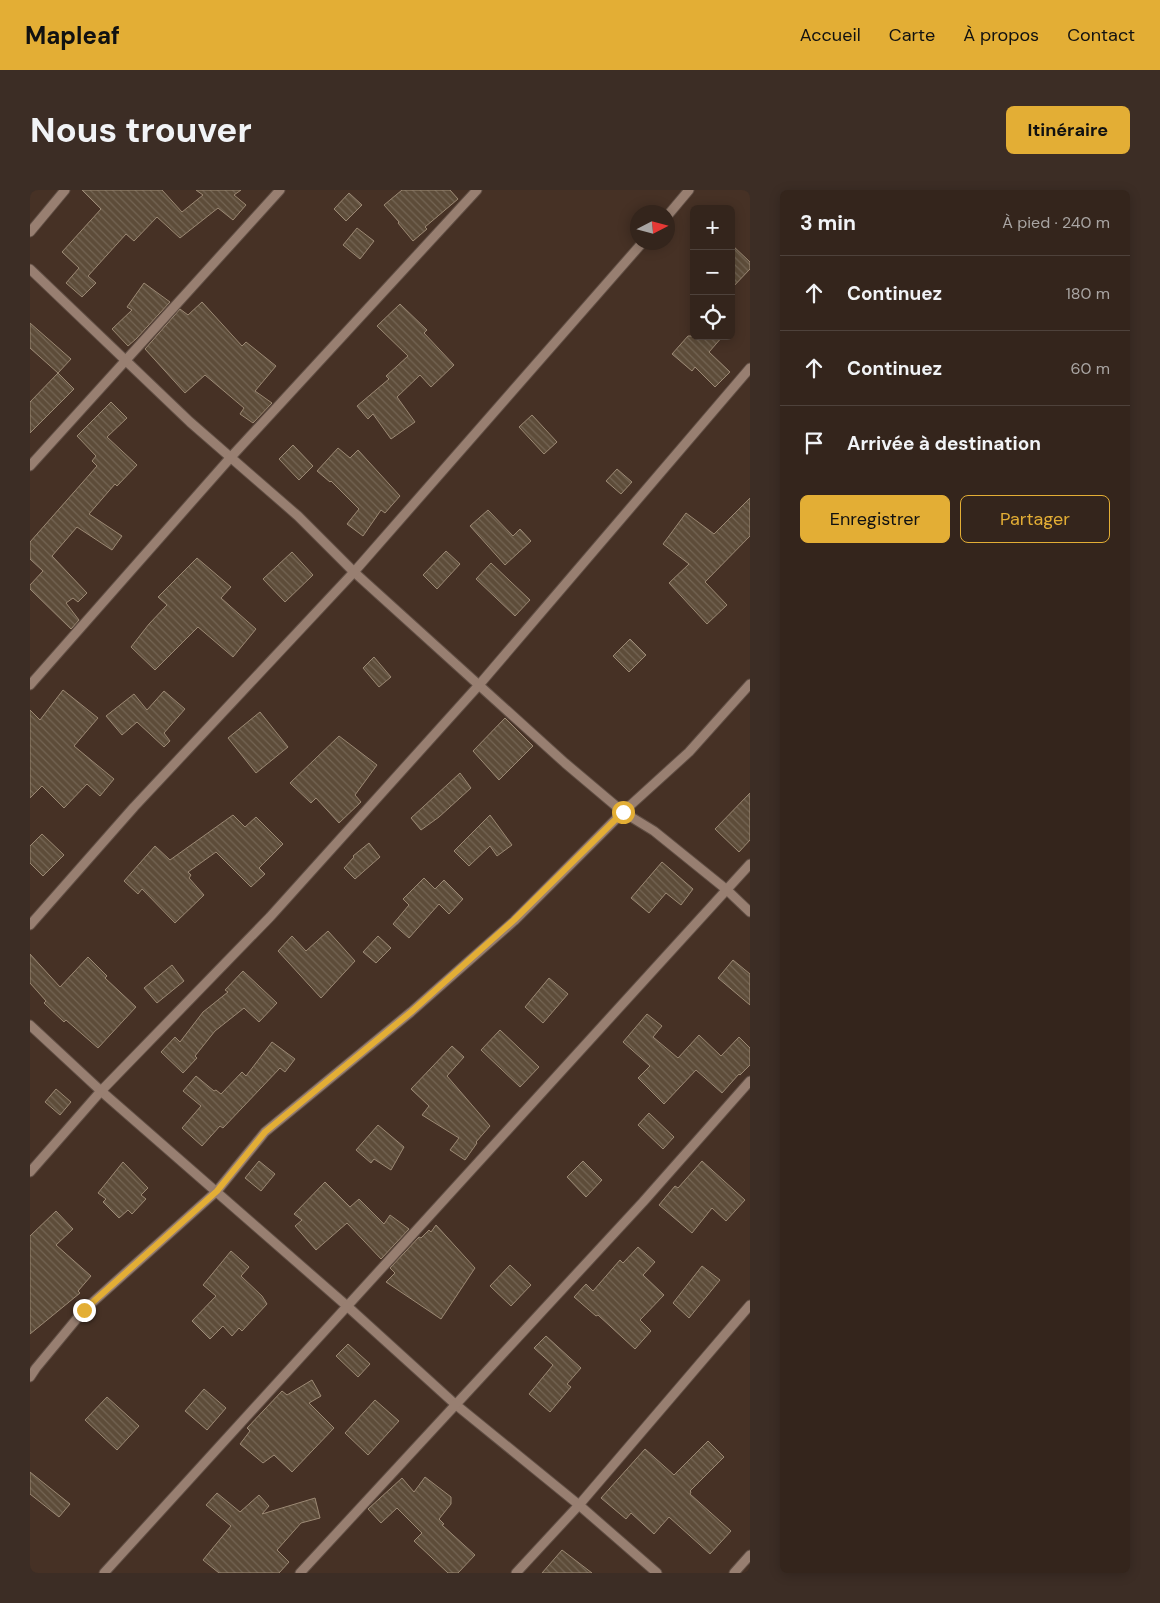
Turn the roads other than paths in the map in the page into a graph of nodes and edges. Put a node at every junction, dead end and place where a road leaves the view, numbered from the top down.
1 (65, 190) edge
2 (280, 190) edge
3 (477, 190) edge
4 (689, 190) edge
5 (675, 207) edge
6 (30, 232) edge
7 (636, 250) edge
8 (30, 269) edge
9 (126, 360) junction
10 (750, 368) edge
11 (231, 457) junction
12 (30, 466) edge
13 (354, 572) junction
14 (750, 684) edge
15 (30, 685) edge
16 (480, 686) junction
17 (623, 812) junction
18 (750, 864) edge
19 (727, 890) junction
20 (750, 912) edge
21 (30, 925) edge
22 (30, 1025) edge
23 (750, 1081) edge
24 (101, 1091) junction
25 (30, 1172) edge
26 (217, 1191) junction
27 (750, 1305) edge
28 (347, 1306) junction
29 (30, 1378) edge
30 (455, 1404) junction
31 (579, 1505) junction
32 (750, 1555) edge
33 (104, 1573) edge
34 (300, 1573) edge
35 (516, 1573) edge
36 (657, 1573) edge
37 (734, 1573) edge

1 - 6 street
2 - 9 street
3 - 11 street
4 - 5 street
7 - 13 street
8 - 9 street
9 - 11 street
9 - 12 street
10 - 16 street
11 - 13 street
11 - 15 street
13 - 16 street
13 - 21 street
14 - 17 street
16 - 17 street
16 - 24 street
17 - 19 street
17 - 26 street
18 - 19 street
19 - 20 street
19 - 28 street
22 - 24 street
23 - 30 street
24 - 25 street
24 - 26 street
26 - 28 street
26 - 29 street
27 - 31 street
28 - 30 street
28 - 33 street
30 - 31 street
30 - 34 street
31 - 35 street
31 - 36 street
32 - 37 street

